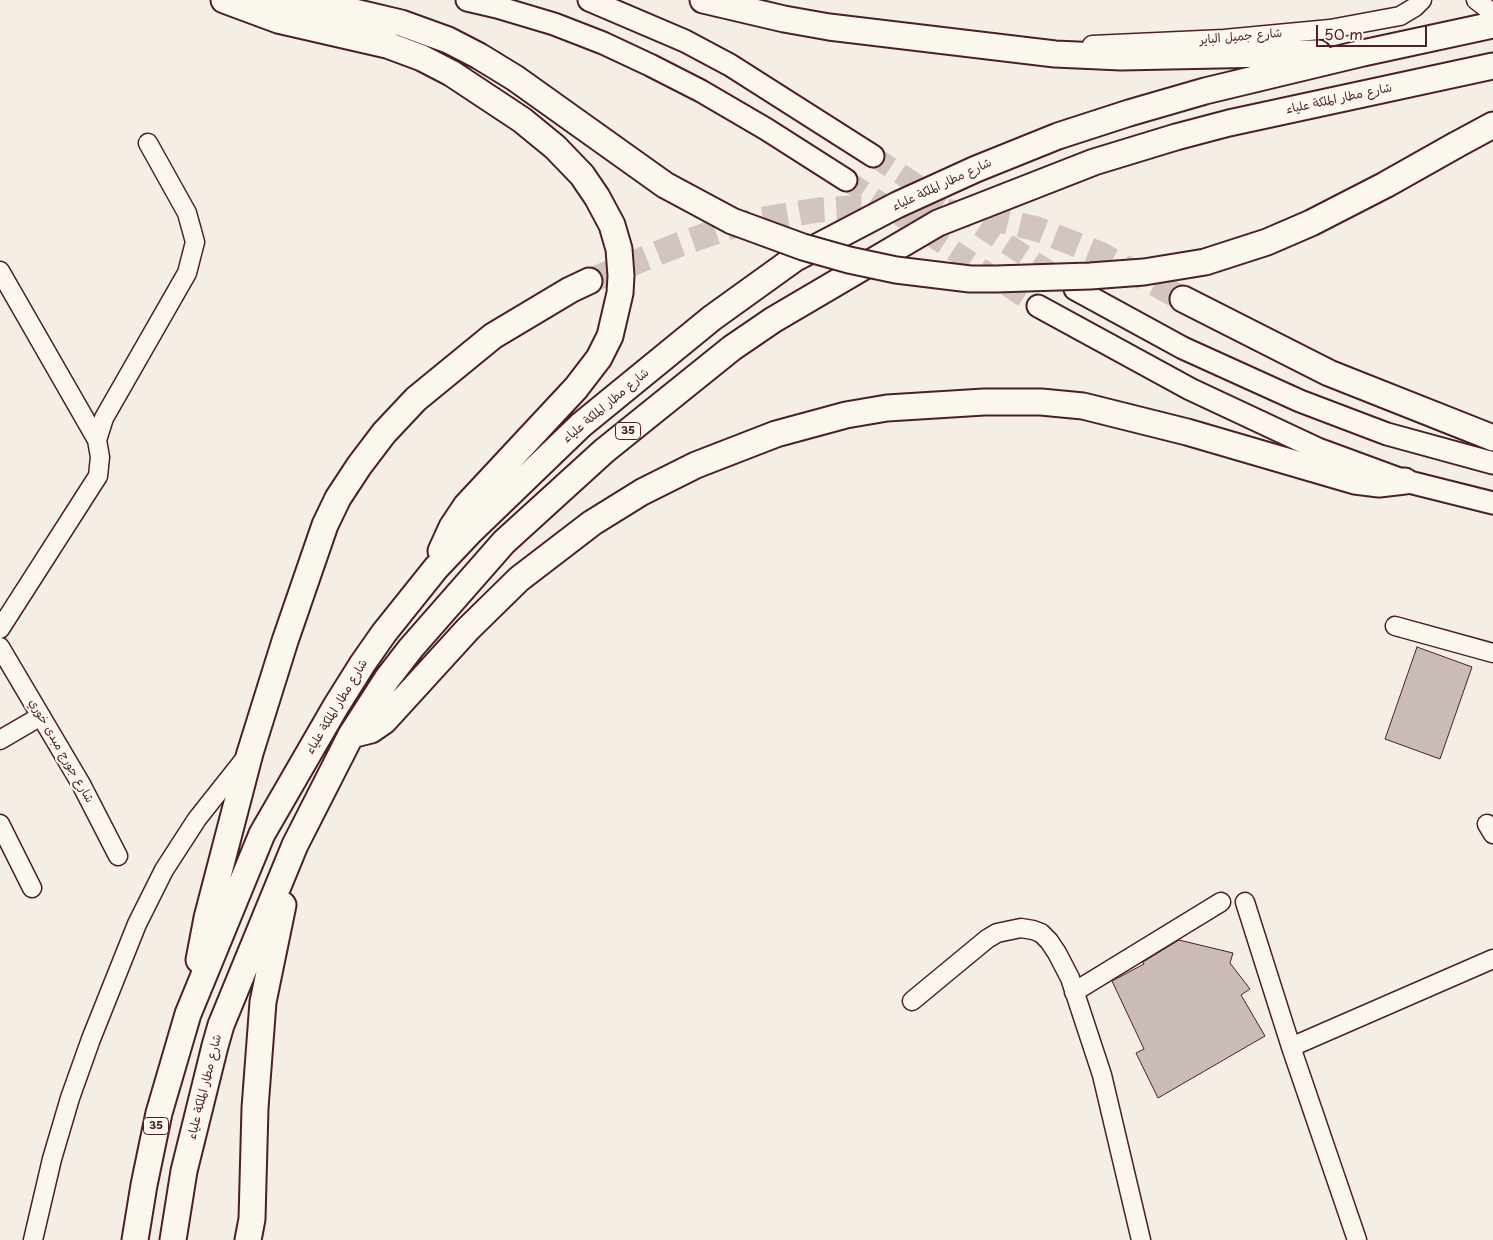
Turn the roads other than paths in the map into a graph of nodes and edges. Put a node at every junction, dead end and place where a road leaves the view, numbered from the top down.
1 (224, 0) edge
2 (255, 0) edge
3 (467, 0) edge
4 (589, 0) edge
5 (703, 0) edge
6 (1422, 0) edge
7 (1476, 0) edge
8 (1493, 13) edge
9 (1493, 25) edge
10 (1363, 52) junction
11 (1055, 54) junction
12 (1493, 66) edge
13 (1493, 125) edge
14 (148, 143) dead end
15 (873, 156) tunnel mouth
16 (846, 180) tunnel mouth
17 (0, 271) edge
18 (589, 280) tunnel mouth
19 (1075, 288) tunnel mouth
20 (1183, 299) tunnel mouth
21 (1038, 306) tunnel mouth
22 (1493, 438) edge
23 (97, 440) junction
24 (1493, 463) edge
25 (1405, 481) junction
26 (1493, 503) edge
27 (436, 568) junction
28 (1395, 626) dead end
29 (0, 629) edge
30 (0, 647) edge
31 (1493, 653) edge
32 (41, 716) junction
33 (351, 735) junction
34 (0, 740) edge
35 (250, 753) junction
36 (0, 824) edge
37 (295, 845) junction
38 (118, 856) dead end
39 (32, 888) dead end
40 (1221, 902) dead end
41 (1245, 902) dead end
42 (1493, 959) edge
43 (1074, 992) junction
44 (912, 1001) dead end
45 (188, 1014) junction
46 (1291, 1046) junction
47 (33, 1240) edge
48 (135, 1240) edge
49 (172, 1240) edge
50 (248, 1240) edge
51 (1141, 1240) edge
52 (1357, 1240) edge

1 - 27 highway
2 - 13 highway, bridge
3 - 16 main road
4 - 15 main road
5 - 11 highway
6 - 11 street, شارع جميل الباير
7 - 8 street
9 - 10 highway, شارع مطار الملكة علياء / 35
10 - 11 highway
10 - 27 highway, شارع مطار الملكة علياء / 35
12 - 33 highway, شارع مطار الملكة علياء / 35
14 - 23 street
17 - 23 street
18 - 35 highway
19 - 24 main road
20 - 22 highway
21 - 25 main road
23 - 29 street
25 - 26 main road
25 - 33 highway
27 - 45 highway, شارع مطار الملكة علياء / 35
28 - 31 street
30 - 32 street, شارع جورج مبدى خوري
32 - 34 street
32 - 38 street, شارع جورج مبدى خوري
33 - 37 highway, شارع مطار الملكة علياء / 35
35 - 45 highway
35 - 47 street
36 - 39 street
37 - 49 highway, شارع مطار الملكة علياء / 35
37 - 50 highway
40 - 43 street
41 - 46 street
42 - 46 street
43 - 44 street
43 - 51 street
45 - 48 highway, شارع مطار الملكة علياء / 35
46 - 52 street

